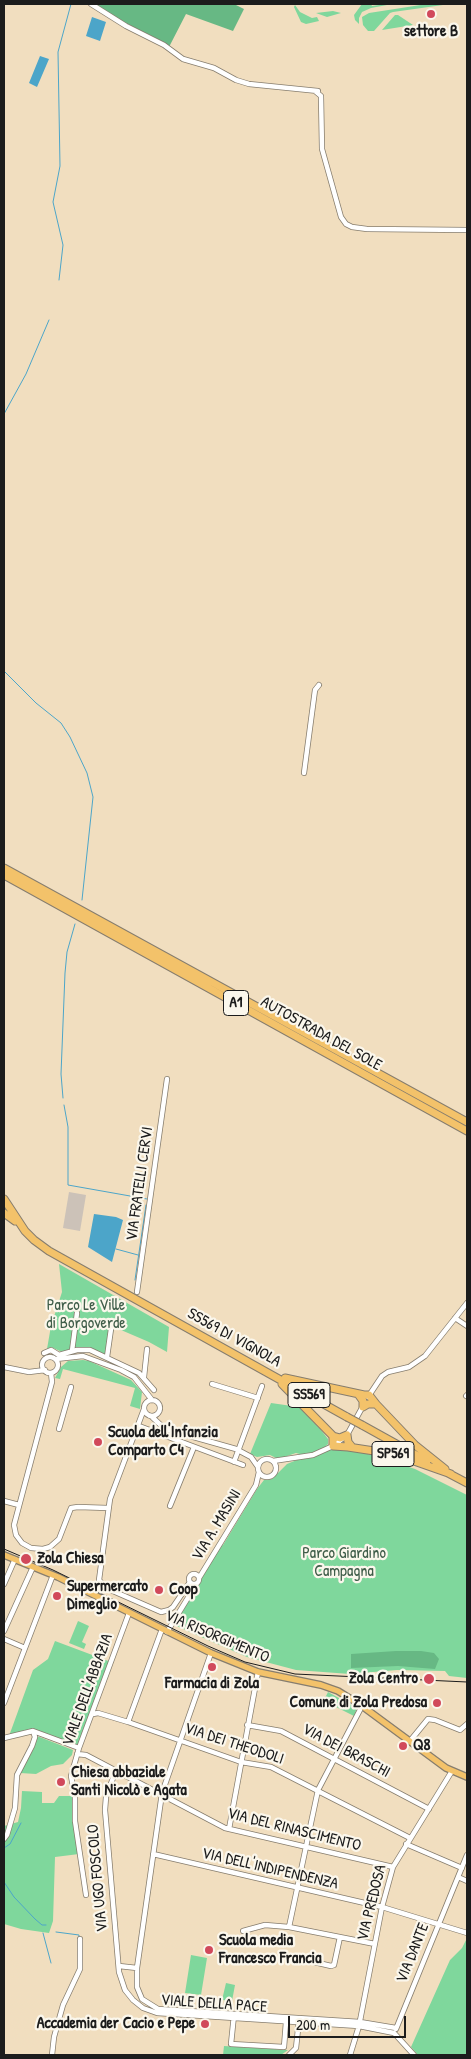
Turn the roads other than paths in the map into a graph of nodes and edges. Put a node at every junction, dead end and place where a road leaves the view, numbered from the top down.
1 (91, 4) edge
2 (467, 230) edge
3 (319, 685) dead end
4 (304, 774) dead end
5 (4, 868) edge
6 (4, 875) edge
7 (167, 1079) dead end
8 (467, 1122) edge
9 (467, 1131) edge
10 (4, 1199) edge
11 (4, 1213) edge
12 (21, 1226) junction
13 (137, 1292) dead end
14 (467, 1303) edge
15 (77, 1313) dead end
16 (455, 1318) junction
17 (467, 1326) edge
18 (111, 1329) dead end
19 (147, 1349) dead end
20 (72, 1351) junction
21 (44, 1352) dead end
22 (67, 1358) junction
23 (107, 1358) junction
24 (56, 1359) junction
25 (42, 1364) junction
26 (4, 1366) edge
27 (58, 1367) junction
28 (45, 1370) junction
29 (34, 1372) junction
30 (51, 1373) junction
31 (270, 1374) junction
32 (144, 1377) junction
33 (212, 1384) dead end
34 (262, 1386) dead end
35 (71, 1387) dead end
36 (145, 1389) junction
37 (154, 1390) dead end
38 (358, 1394) junction
39 (370, 1395) junction
40 (258, 1398) junction
41 (152, 1400) junction
42 (145, 1403) junction
43 (376, 1404) junction
44 (362, 1407) junction
45 (144, 1409) junction
46 (159, 1411) junction
47 (149, 1415) junction
48 (141, 1419) junction
49 (159, 1424) junction
50 (138, 1426) junction
51 (59, 1430) dead end
52 (347, 1435) junction
53 (332, 1436) junction
54 (194, 1446) junction
55 (333, 1446) junction
56 (352, 1447) junction
57 (238, 1450) junction
58 (251, 1457) junction
59 (263, 1460) junction
60 (288, 1460) junction
61 (234, 1462) junction
62 (273, 1462) junction
63 (243, 1465) dead end
64 (258, 1470) junction
65 (276, 1470) junction
66 (451, 1474) junction
67 (268, 1477) junction
68 (467, 1483) edge
69 (256, 1485) junction
70 (4, 1501) edge
71 (19, 1505) junction
72 (170, 1506) dead end
73 (108, 1508) junction
74 (4, 1555) edge
75 (14, 1559) junction
76 (34, 1567) junction
77 (52, 1575) junction
78 (198, 1581) junction
79 (190, 1582) junction
80 (4, 1584) edge
81 (129, 1613) junction
82 (164, 1630) junction
83 (4, 1631) edge
84 (4, 1639) edge
85 (25, 1648) junction
86 (210, 1653) junction
87 (258, 1672) junction
88 (4, 1704) edge
89 (362, 1706) junction
90 (95, 1713) junction
91 (128, 1722) junction
92 (247, 1725) junction
93 (467, 1726) edge
94 (33, 1731) junction
95 (4, 1738) edge
96 (179, 1740) junction
97 (410, 1741) junction
98 (79, 1749) junction
99 (86, 1755) junction
100 (334, 1760) junction
101 (241, 1762) junction
102 (116, 1770) junction
103 (452, 1771) junction
104 (467, 1777) edge
105 (318, 1790) junction
106 (162, 1794) junction
107 (429, 1809) junction
108 (229, 1829) junction
109 (410, 1838) junction
110 (4, 1839) edge
111 (406, 1844) junction
112 (305, 1847) junction
113 (152, 1854) junction
114 (467, 1855) edge
115 (393, 1867) junction
116 (462, 1868) junction
117 (458, 1877) junction
118 (467, 1881) edge
119 (297, 1888) junction
120 (86, 1894) dead end
121 (382, 1908) junction
122 (439, 1924) junction
123 (289, 1927) junction
124 (242, 1931) dead end
125 (467, 1932) edge
126 (340, 1937) junction
127 (80, 1939) dead end
128 (374, 1944) junction
129 (314, 1962) dead end
130 (118, 1966) junction
131 (137, 1968) junction
132 (157, 2011) junction
133 (234, 2016) junction
134 (263, 2018) junction
135 (299, 2020) junction
136 (286, 2022) junction
137 (360, 2024) junction
138 (395, 2030) junction
139 (52, 2055) edge
140 (288, 2055) edge
141 (350, 2055) edge
142 (414, 2055) edge

1 - 2 street
3 - 4 street
5 - 8 highway, AUTOSTRADA DEL SOLE / A1
6 - 9 highway, AUTOSTRADA DEL SOLE / A1
7 - 13 street, VIA FRATELLI CERVI
10 - 12 highway, SS569 DI VIGNOLA / SS569
11 - 12 highway, SS569
12 - 31 highway, SS569 DI VIGNOLA / SS569
14 - 16 street, VIA A. MASINI
15 - 20 street
16 - 17 street
16 - 39 street, VIA A. MASINI
18 - 23 street
19 - 32 street
20 - 21 street
20 - 23 street
22 - 24 street
22 - 27 street
22 - 36 street
23 - 32 street
24 - 25 street
24 - 27 street
25 - 28 street
25 - 29 street
26 - 29 street
27 - 30 street
28 - 29 street
28 - 30 street
30 - 71 street
31 - 38 highway
31 - 53 highway
31 - 66 highway, SS569 DI VIGNOLA / SS569, bridge
32 - 37 street
33 - 40 street
34 - 40 street
35 - 51 street
36 - 41 street
36 - 42 street
38 - 39 highway
38 - 44 highway
39 - 43 highway, SP569
39 - 44 street, VIA A. MASINI
40 - 57 street
41 - 42 street
41 - 46 street
42 - 45 street
43 - 44 highway
43 - 66 highway, SP569
44 - 52 street, VIA A. MASINI
45 - 47 street
45 - 48 street
46 - 47 street
46 - 49 street
47 - 48 street
47 - 49 street
48 - 50 street
49 - 57 street
50 - 54 street
50 - 73 street
52 - 53 highway
52 - 55 street, VIA A. MASINI
52 - 56 highway, SP569
53 - 55 highway
54 - 61 street
54 - 72 street
55 - 56 highway, SP569
55 - 60 street, VIA A. MASINI
56 - 66 highway, SP569
57 - 58 street
57 - 61 street
58 - 59 street
58 - 64 street
59 - 62 street, VIA A. MASINI
59 - 64 street, VIA A. MASINI
60 - 62 street, VIA A. MASINI
60 - 65 street, VIA A. MASINI
61 - 63 street
62 - 65 street
64 - 67 street
64 - 69 street, VIA A. MASINI
65 - 67 street, VIA A. MASINI
66 - 68 highway, SS569 DI VIGNOLA / SS569
67 - 69 street, VIA A. MASINI
69 - 78 street, VIA A. MASINI
70 - 71 street
71 - 73 street
73 - 79 street
74 - 75 main road, VIA RISORGIMENTO
75 - 76 main road, VIA RISORGIMENTO
75 - 80 street
76 - 77 main road, VIA RISORGIMENTO
76 - 83 street
77 - 81 main road, VIA RISORGIMENTO
77 - 85 street
78 - 79 street, VIA A. MASINI
78 - 79 street, VIA A. MASINI
78 - 82 street, VIA A. MASINI
81 - 82 main road, VIA RISORGIMENTO
81 - 90 street, VIALE DELL'ABBAZIA
82 - 86 main road, VIA RISORGIMENTO
82 - 91 street, VIA A. MASINI
84 - 85 street
85 - 88 street
86 - 87 main road, VIA RISORGIMENTO
86 - 96 street, VIALE DELLA PACE
87 - 89 main road, VIA RISORGIMENTO
87 - 92 street
89 - 97 main road, VIA RISORGIMENTO
89 - 100 street
90 - 91 street, VIA DEI THEODOLI
90 - 98 street, VIALE DELL'ABBAZIA
91 - 96 street, VIA DEI THEODOLI
92 - 100 street, VIA DEI BRASCHI
92 - 101 street
93 - 97 street
94 - 95 street
94 - 98 street
94 - 110 street
96 - 101 street, VIA DEI THEODOLI
96 - 106 street, VIALE DELLA PACE
97 - 103 main road, VIA RISORGIMENTO
98 - 99 street, VIA DEL RINASCIMENTO
98 - 99 street, VIA DEL RINASCIMENTO
98 - 120 street, VIALE DELL'ABBAZIA
99 - 102 street, VIA DEL RINASCIMENTO
100 - 105 street
100 - 107 street, VIA DEI BRASCHI
101 - 105 street, VIA DEI THEODOLI
101 - 108 street
102 - 106 street, VIA DEL RINASCIMENTO
102 - 130 street, VIA UGO FOSCOLO
103 - 104 main road, VIA RISORGIMENTO
103 - 107 street, VIA PREDOSA
105 - 109 street, VIA DEI THEODOLI
105 - 112 street
106 - 108 street, VIA DEL RINASCIMENTO
106 - 113 street, VIALE DELLA PACE
107 - 109 street, VIA PREDOSA
108 - 112 street, VIA DEL RINASCIMENTO
109 - 111 street, VIA PREDOSA
111 - 115 street, VIA PREDOSA
111 - 116 street
112 - 115 street, VIA DEL RINASCIMENTO
112 - 119 street
113 - 119 street, VIA DELL'INDIPENDENZA
113 - 131 street, VIALE DELLA PACE
114 - 116 street, VIA DANTE
115 - 121 street, VIA PREDOSA
116 - 117 street, VIA DANTE
117 - 118 street
117 - 122 street, VIA DANTE
119 - 121 street, VIA DELL'INDIPENDENZA
119 - 123 street
121 - 122 street, VIA DELL'INDIPENDENZA
121 - 128 street, VIA PREDOSA
122 - 125 street, VIA DELL'INDIPENDENZA
122 - 138 street, VIA DANTE
123 - 124 street
123 - 126 street
126 - 128 street
126 - 129 street
127 - 139 street
128 - 137 street, VIA PREDOSA
130 - 131 street
130 - 132 street, VIALE DELLA PACE
131 - 132 street, VIALE DELLA PACE
132 - 133 street, VIALE DELLA PACE
133 - 134 street, VIALE DELLA PACE
133 - 136 street
134 - 135 street, VIALE DELLA PACE
134 - 136 street, VIALE DELLA PACE
135 - 136 street, VIALE DELLA PACE
135 - 137 street, VIALE DELLA PACE
135 - 140 street
137 - 138 street, VIALE DELLA PACE
137 - 141 street, VIA PREDOSA
138 - 142 street

